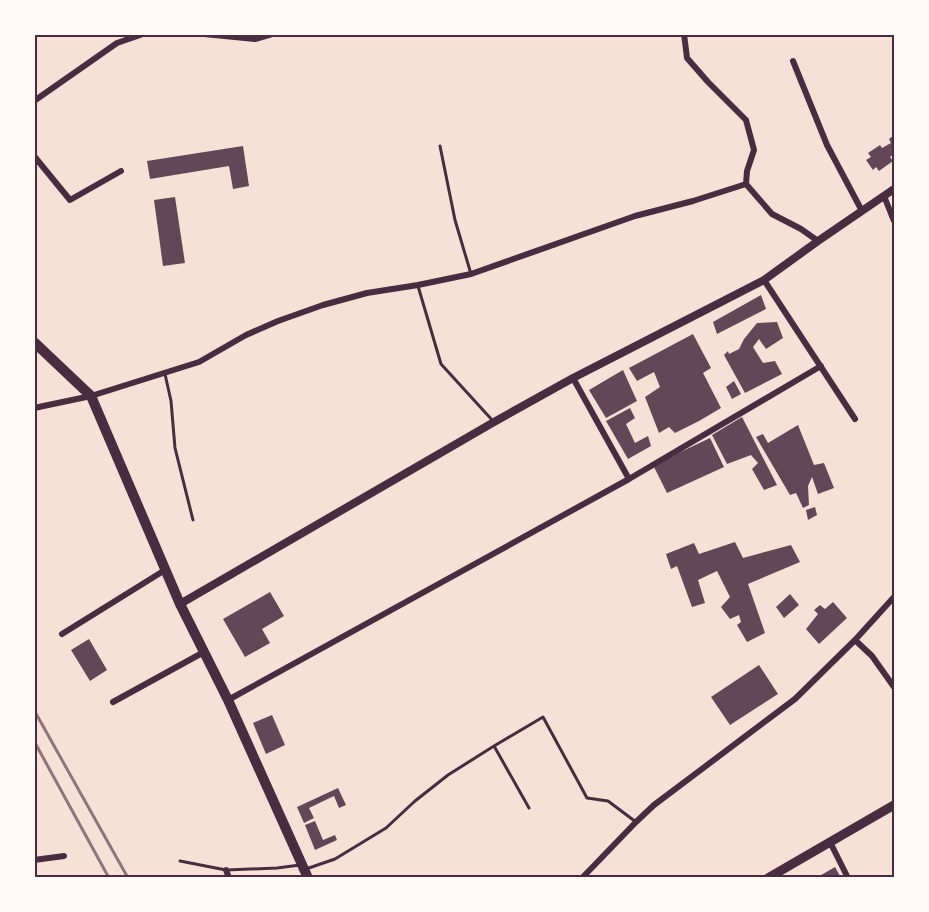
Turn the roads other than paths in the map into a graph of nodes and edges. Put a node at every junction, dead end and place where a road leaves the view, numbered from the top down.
1 (143, 34) edge
2 (204, 34) edge
3 (272, 34) edge
4 (684, 34) edge
5 (793, 61) dead end
6 (34, 101) edge
7 (440, 146) dead end
8 (34, 156) edge
9 (121, 171) dead end
10 (746, 184) junction
11 (894, 189) edge
12 (884, 196) junction
13 (862, 211) junction
14 (894, 221) edge
15 (818, 241) junction
16 (471, 274) junction
17 (765, 280) junction
18 (418, 285) junction
19 (34, 342) edge
20 (822, 366) junction
21 (165, 374) junction
22 (573, 378) junction
23 (91, 396) junction
24 (34, 408) edge
25 (855, 419) dead end
26 (494, 422) junction
27 (629, 479) junction
28 (193, 520) dead end
29 (165, 570) junction
30 (894, 597) edge
31 (180, 604) junction
32 (62, 634) dead end
33 (855, 640) junction
34 (204, 652) junction
35 (894, 687) edge
36 (228, 700) junction
37 (113, 702) dead end
38 (494, 746) junction
39 (894, 805) edge
40 (530, 808) dead end
41 (636, 822) junction
42 (830, 842) junction
43 (64, 855) dead end
44 (34, 860) edge
45 (180, 861) dead end
46 (226, 870) junction
47 (305, 870) edge
48 (229, 878) edge
49 (582, 878) edge
50 (768, 878) edge
51 (848, 878) edge

1 - 6 street
2 - 3 street
4 - 10 street
5 - 13 street
7 - 16 lane
8 - 9 street
10 - 15 street
10 - 16 street
11 - 12 street
12 - 13 street
12 - 14 street
13 - 15 street
15 - 17 street
16 - 18 street
17 - 20 street
17 - 22 street
18 - 21 street
18 - 26 lane
19 - 23 main road
20 - 25 street
20 - 27 street
21 - 23 street
21 - 28 lane
22 - 26 street
22 - 27 street
23 - 24 street
23 - 29 main road
26 - 31 street
27 - 36 street
29 - 31 main road
29 - 32 street
30 - 33 street
31 - 34 main road
33 - 35 street
33 - 41 street
34 - 36 main road
34 - 37 street
36 - 47 main road
38 - 40 lane
38 - 41 lane
38 - 47 lane
39 - 42 main road
41 - 49 street
42 - 50 main road
42 - 51 street
43 - 44 street
45 - 46 lane
46 - 47 lane
46 - 48 street

